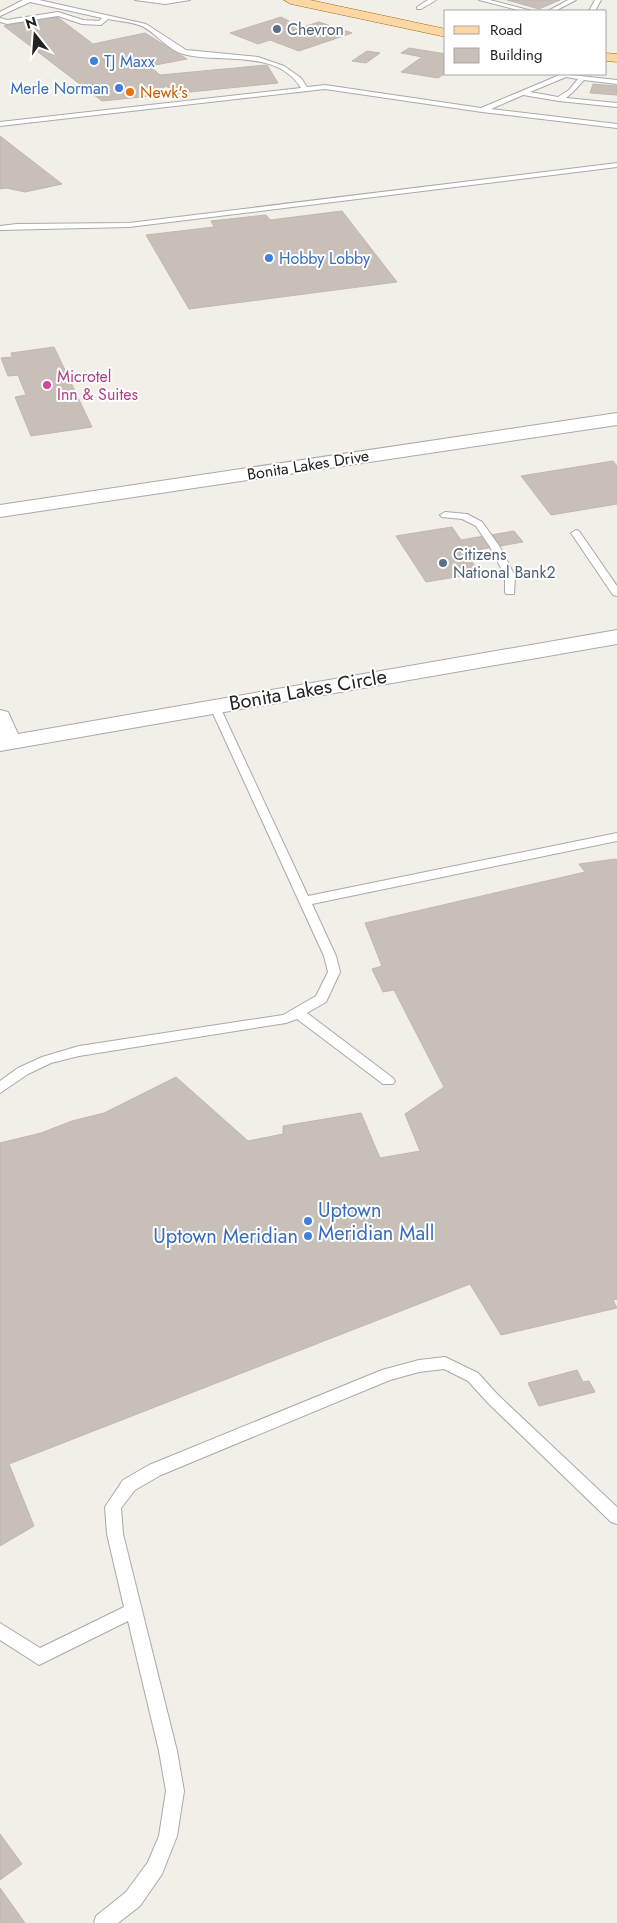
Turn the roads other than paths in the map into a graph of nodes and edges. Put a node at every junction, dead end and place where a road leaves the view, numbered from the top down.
1 (29, 0) edge
2 (138, 0) edge
3 (187, 0) edge
4 (291, 0) edge
5 (482, 0) edge
6 (573, 0) edge
7 (435, 6) edge
8 (413, 7) dead end
9 (525, 10) edge
10 (553, 10) edge
11 (0, 14) edge
12 (106, 17) junction
13 (0, 20) edge
14 (444, 33) edge
15 (564, 75) edge
16 (570, 75) edge
17 (582, 78) junction
18 (617, 83) edge
19 (305, 89) junction
20 (524, 93) junction
21 (559, 99) junction
22 (575, 101) junction
23 (617, 102) edge
24 (482, 110) junction
25 (0, 124) edge
26 (617, 126) edge
27 (617, 165) edge
28 (0, 228) edge
29 (617, 418) edge
30 (0, 511) edge
31 (445, 515) dead end
32 (576, 533) dead end
33 (510, 592) dead end
34 (617, 593) edge
35 (617, 637) edge
36 (215, 706) junction
37 (0, 717) edge
38 (4, 743) edge
39 (617, 837) edge
40 (305, 901) junction
41 (298, 1013) junction
42 (388, 1082) dead end
43 (0, 1088) edge
44 (617, 1517) edge
45 (134, 1610) junction
46 (0, 1631) edge
47 (103, 1923) edge

1 - 11 lane
1 - 12 lane
2 - 3 lane
4 - 14 main road
5 - 9 lane
6 - 10 lane
7 - 8 main road
12 - 13 lane
12 - 19 lane
15 - 20 lane
16 - 17 lane
17 - 18 lane
17 - 21 lane
19 - 24 lane
19 - 25 lane
20 - 21 lane
20 - 24 lane
21 - 22 lane
22 - 23 lane
22 - 23 lane
24 - 26 lane
27 - 28 lane
29 - 30 street, Bonita Lakes Drive
31 - 33 lane
32 - 34 lane
35 - 36 street, Bonita Lakes Circle
36 - 38 street, Bonita Lakes Circle
36 - 40 lane
37 - 38 street
39 - 40 lane
40 - 41 lane
41 - 42 lane
41 - 43 lane
44 - 45 lane
45 - 46 lane
45 - 47 lane

